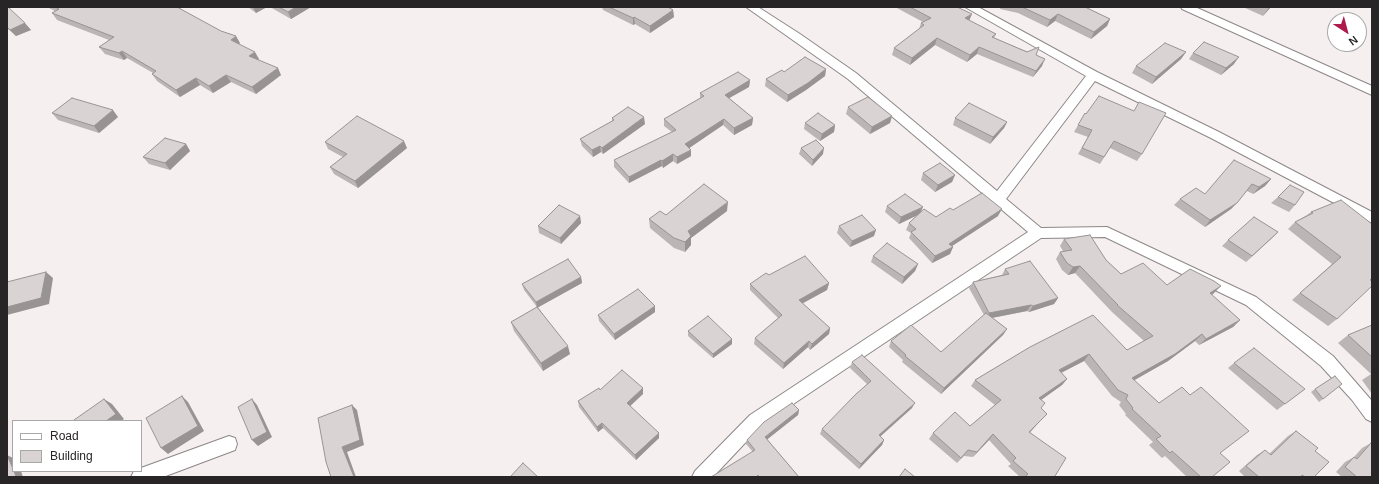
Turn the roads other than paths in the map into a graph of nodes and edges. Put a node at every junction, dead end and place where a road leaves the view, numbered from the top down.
1 (751, 7) edge
2 (970, 7) edge
3 (1186, 7) edge
4 (1093, 75) junction
5 (1372, 91) edge
6 (998, 200) junction
7 (1372, 218) edge
8 (1038, 234) junction
9 (1372, 414) edge
10 (229, 444) dead end
11 (140, 477) edge
12 (701, 477) edge

1 - 6 street
2 - 4 street
3 - 5 street
4 - 6 street
4 - 7 street
6 - 8 street
8 - 9 street
8 - 12 street
10 - 11 street

